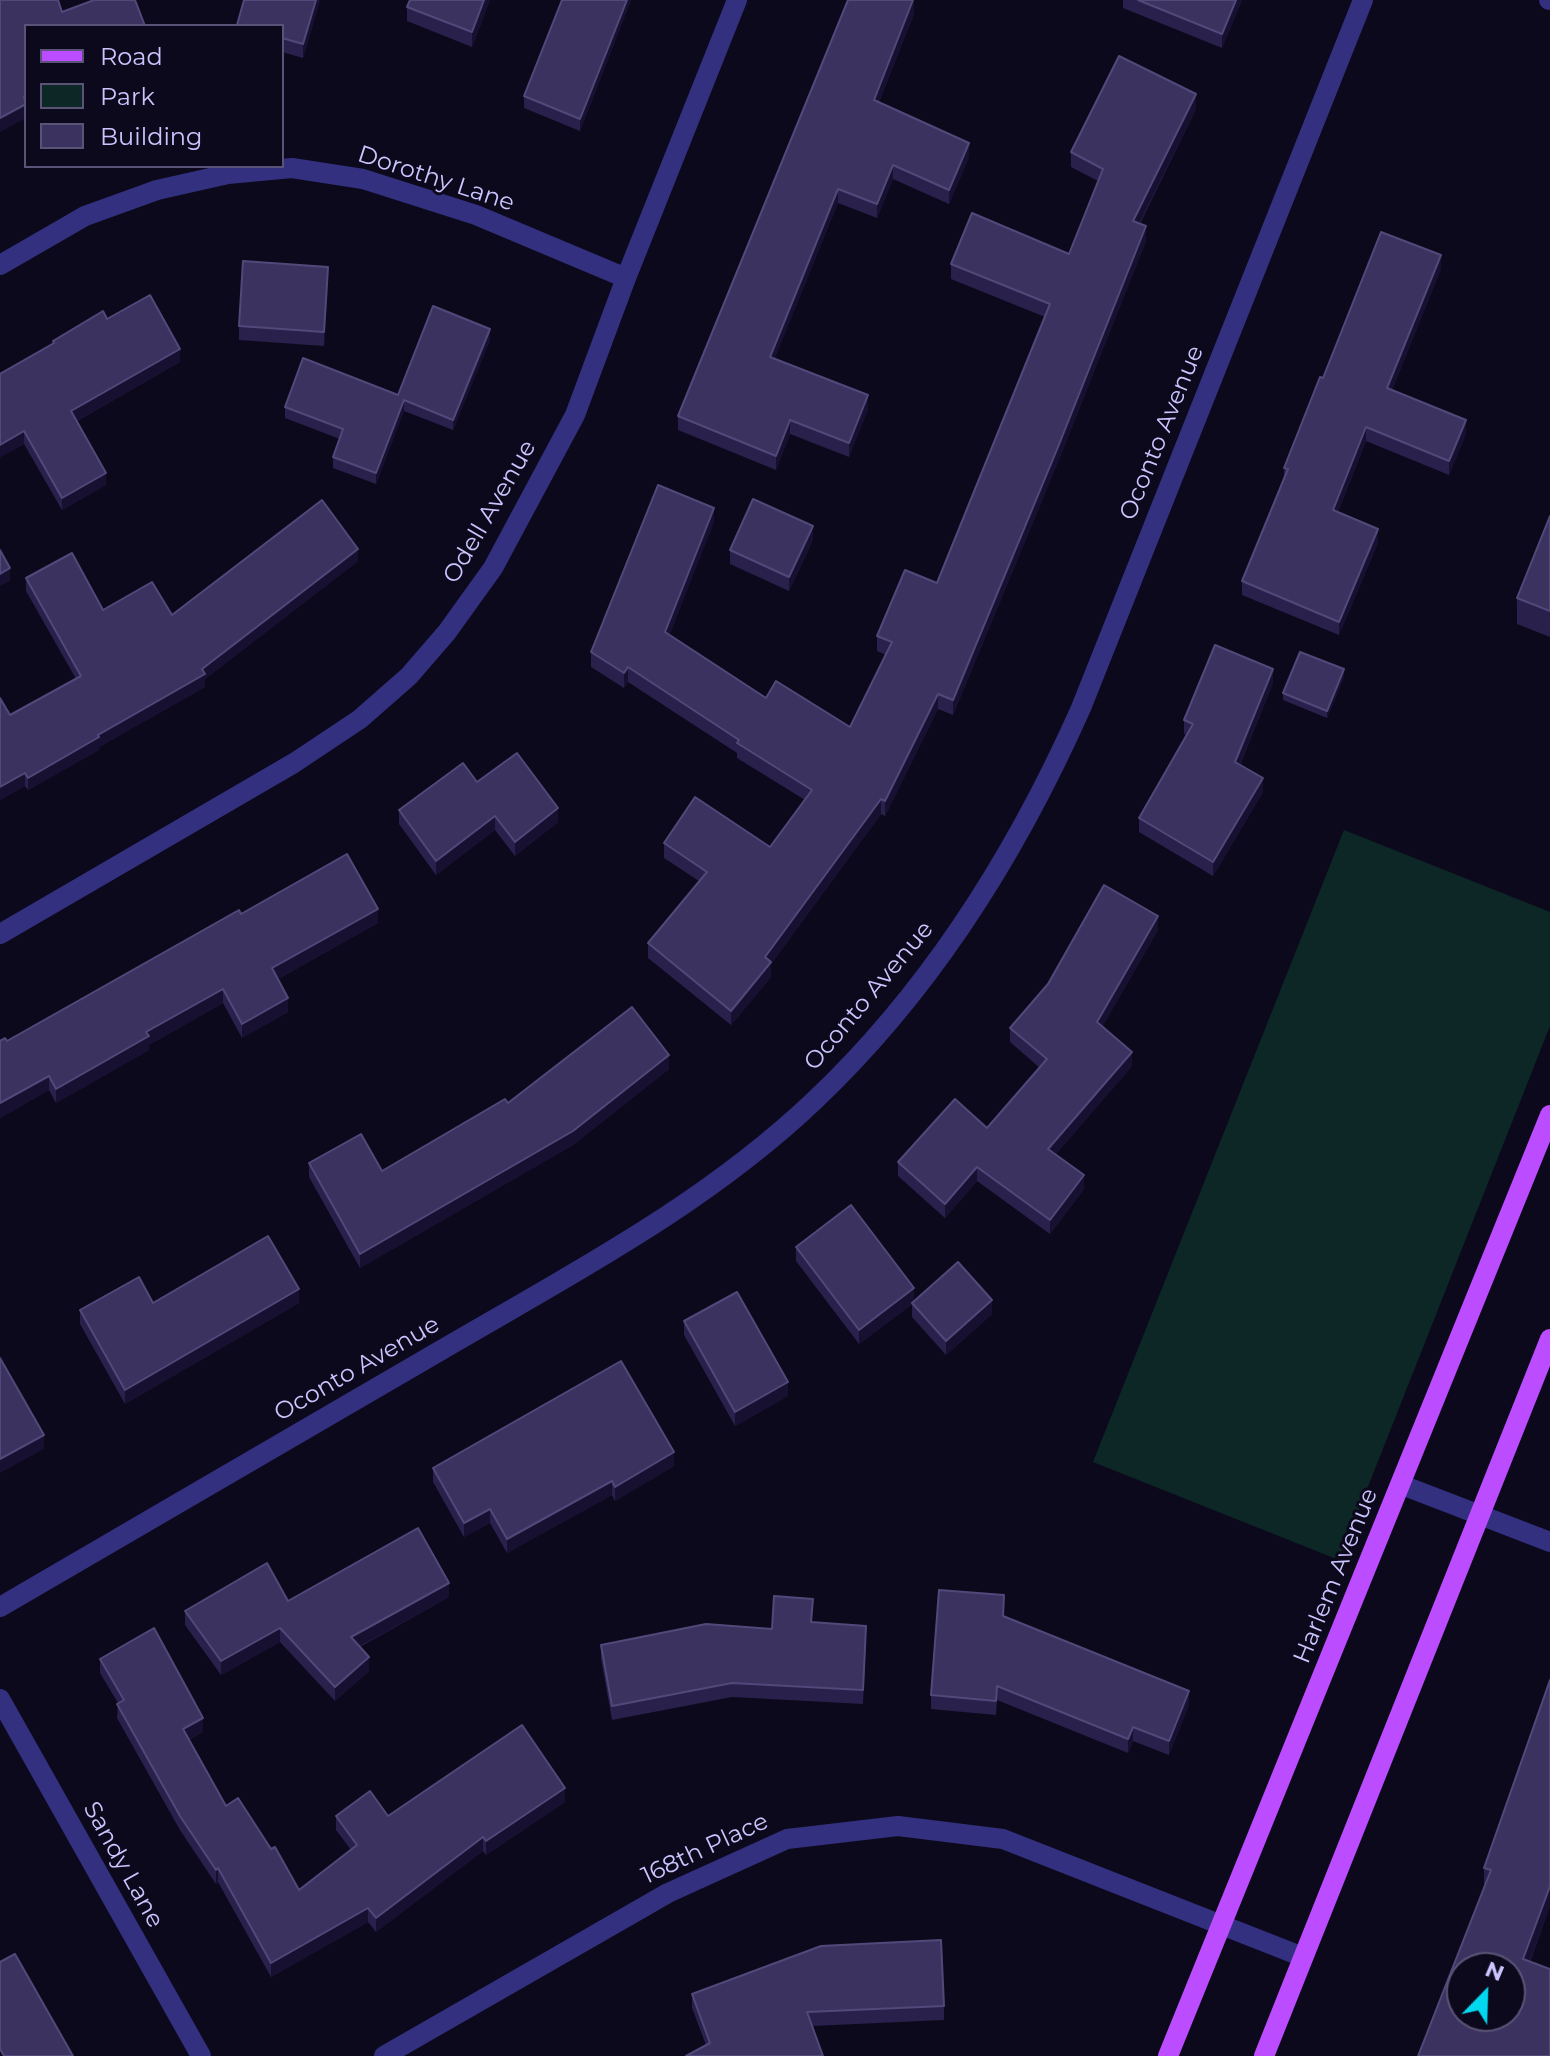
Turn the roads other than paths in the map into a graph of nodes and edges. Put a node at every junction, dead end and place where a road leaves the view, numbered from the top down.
1 (737, 0) edge
2 (1363, 0) edge
3 (0, 265) edge
4 (626, 278) junction
5 (0, 934) edge
6 (1550, 1115) edge
7 (1550, 1339) edge
8 (1402, 1485) junction
9 (1481, 1514) junction
10 (1550, 1542) edge
11 (0, 1607) edge
12 (0, 1699) edge
13 (1221, 1924) junction
14 (1303, 1957) junction
15 (201, 2056) edge
16 (384, 2056) edge
17 (1168, 2056) edge
18 (1264, 2056) edge

1 - 4 street, Odell Avenue
2 - 11 street, Oconto Avenue
3 - 4 street, Dorothy Lane
4 - 5 street, Odell Avenue
6 - 8 main road, Harlem Avenue
7 - 9 main road
8 - 9 street
8 - 13 main road, Harlem Avenue
9 - 10 street
9 - 14 main road
12 - 15 street, Sandy Lane
13 - 14 street, 168th Place
13 - 16 street, 168th Place
13 - 17 main road, Harlem Avenue
14 - 18 main road

